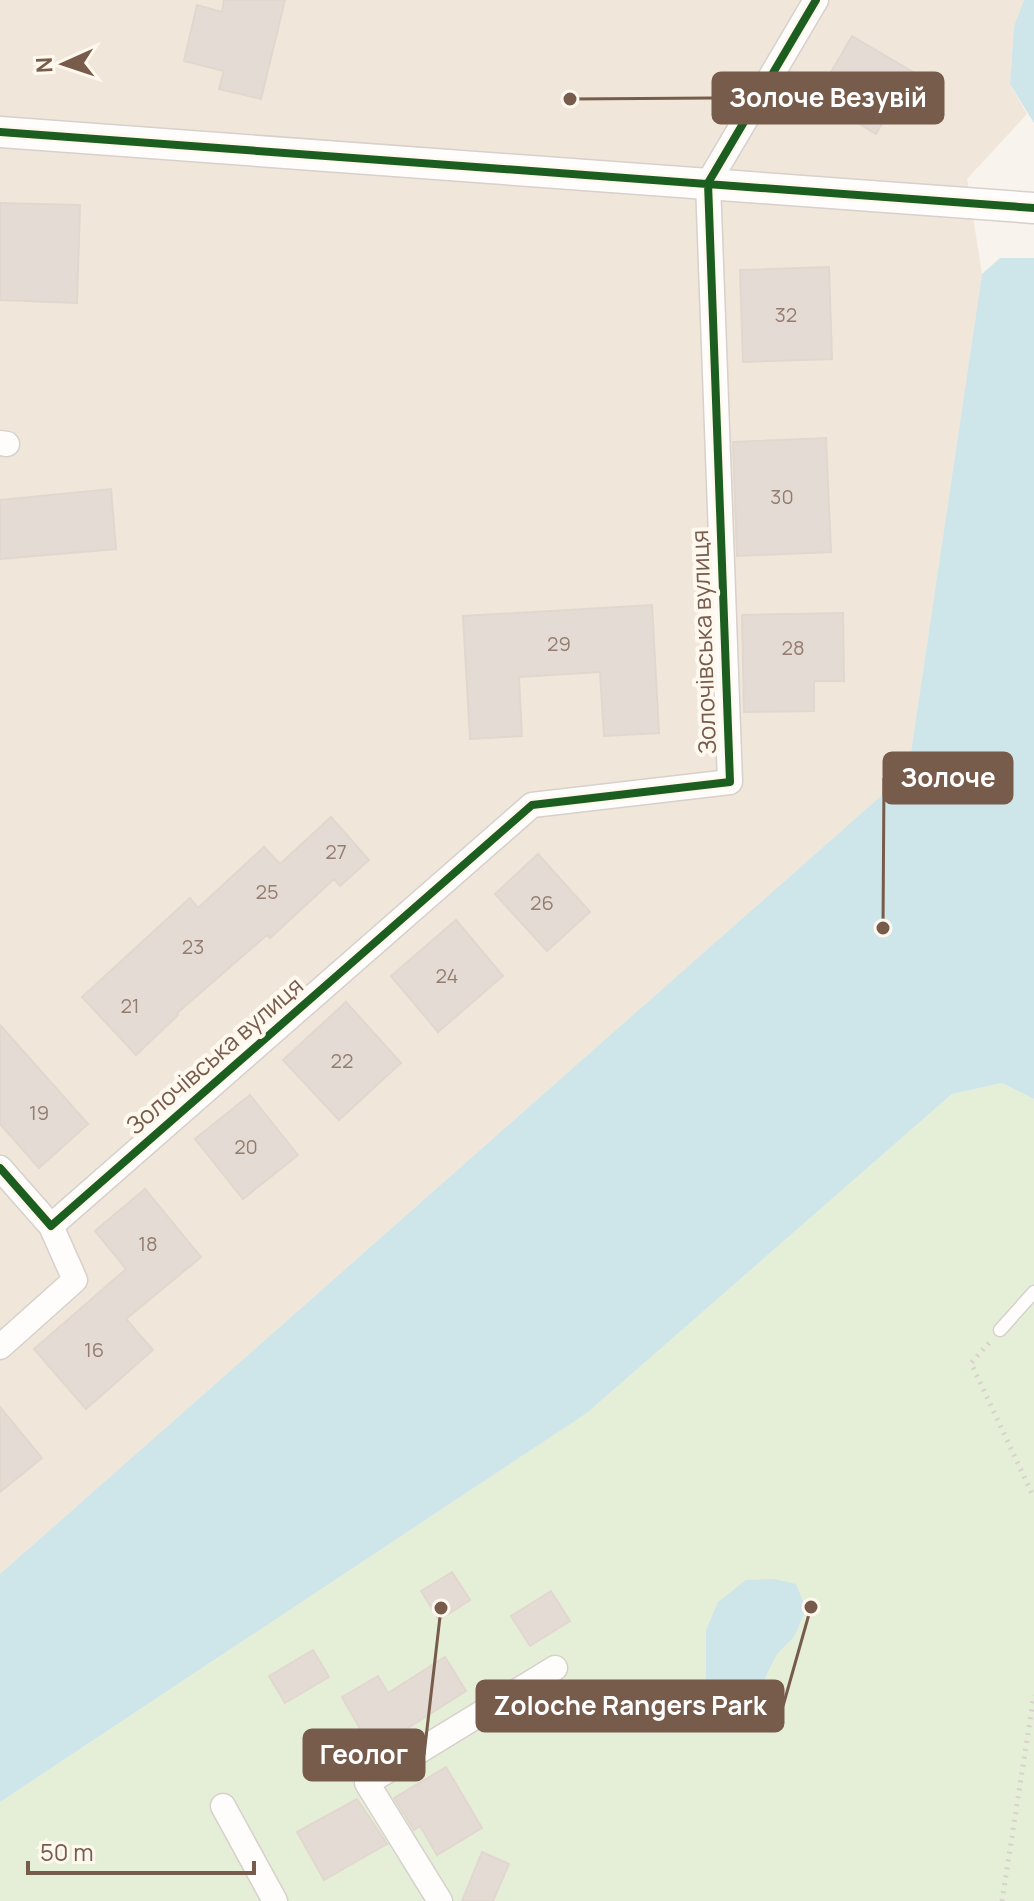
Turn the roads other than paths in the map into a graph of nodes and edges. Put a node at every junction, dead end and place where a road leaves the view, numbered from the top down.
1 (816, 0) edge
2 (0, 132) edge
3 (708, 183) junction
4 (1034, 208) edge
5 (0, 1168) edge
6 (51, 1226) junction
7 (1034, 1292) edge
8 (1000, 1330) road end
9 (0, 1347) edge
10 (555, 1668) dead end
11 (223, 1806) dead end
12 (275, 1901) edge
13 (440, 1901) edge

1 - 3 street
2 - 3 street
3 - 4 street
3 - 6 street, Золочівська вулиця
5 - 6 street
6 - 9 street
7 - 8 lane
10 - 13 street
11 - 12 street

